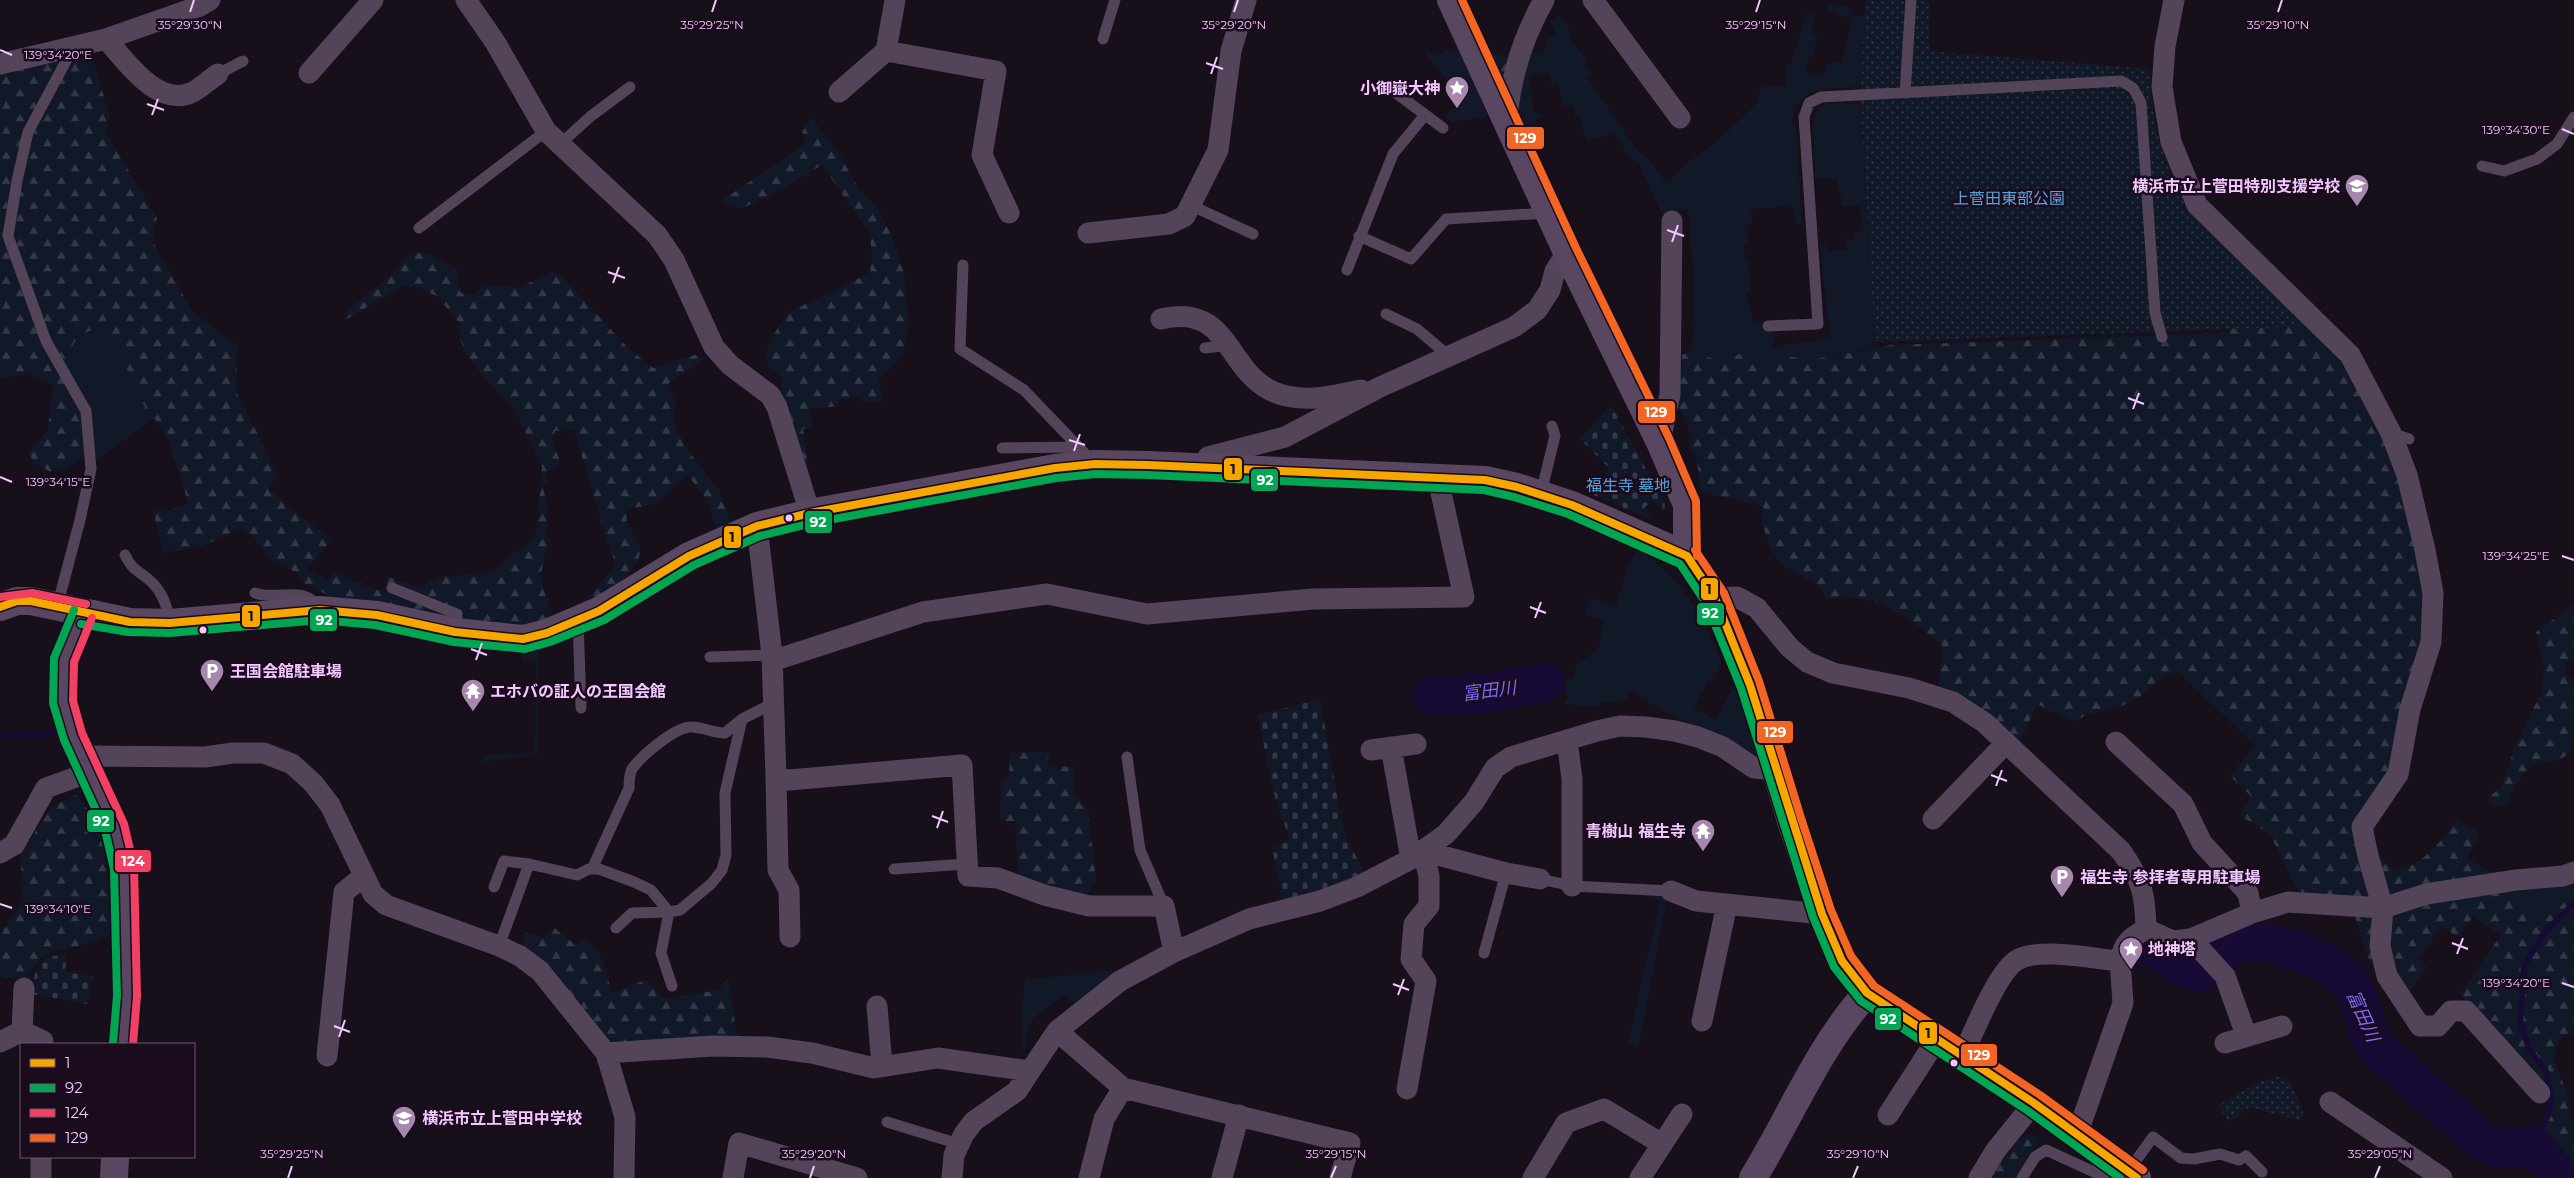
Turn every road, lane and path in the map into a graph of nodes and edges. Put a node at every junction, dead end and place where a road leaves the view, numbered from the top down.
1 (210, 0) edge
2 (372, 0) edge
3 (466, 0) edge
4 (895, 0) edge
5 (1115, 0) edge
6 (1246, 0) edge
7 (1452, 0) edge
8 (1544, 0) edge
9 (1593, 0) edge
10 (1911, 0) edge
11 (2174, 0) edge
12 (106, 39) junction
13 (1103, 39) dead end
14 (73, 48) junction
15 (886, 51) junction
16 (244, 61) dead end
17 (0, 64) edge
18 (309, 72) dead end
19 (218, 74) joint
20 (630, 87) dead end
21 (1392, 90) dead end
22 (839, 92) dead end
23 (1905, 93) junction
24 (1425, 115) junction
25 (2574, 117) edge
26 (1680, 118) dead end
27 (1507, 121) junction
28 (1443, 128) dead end
29 (553, 138) junction
30 (2482, 166) dead end
31 (1190, 205) junction
32 (1009, 213) dead end
33 (1549, 213) junction
34 (1672, 221) dead end
35 (419, 228) dead end
36 (1088, 233) dead end
37 (1253, 234) dead end
38 (1359, 236) junction
39 (1567, 252) junction
40 (963, 265) dead end
41 (1347, 270) dead end
42 (1386, 314) dead end
43 (1161, 319) dead end
44 (1768, 326) dead end
45 (2162, 336) dead end
46 (1230, 345) junction
47 (1205, 348) dead end
48 (1450, 357) junction
49 (1380, 386) junction
50 (1552, 426) dead end
51 (1660, 442) junction
52 (1002, 448) dead end
53 (1087, 455) junction
54 (1204, 469) junction
55 (1438, 479) junction
56 (1541, 493) junction
57 (810, 513) junction
58 (757, 526) junction
59 (125, 555) dead end
60 (1687, 556) junction
61 (392, 588) dead end
62 (255, 593) dead end
63 (1715, 598) junction
64 (0, 607) edge
65 (57, 607) junction
66 (320, 610) junction
67 (83, 614) junction
68 (578, 621) junction
69 (170, 623) junction
70 (455, 632) junction
71 (710, 657) dead end
72 (772, 658) junction
73 (774, 703) junction
74 (581, 708) dead end
75 (742, 719) junction
76 (1567, 740) junction
77 (2116, 742) dead end
78 (2006, 743) junction
79 (1416, 744) dead end
80 (1127, 757) dead end
81 (86, 764) junction
82 (1776, 770) junction
83 (776, 778) junction
84 (1933, 819) dead end
85 (0, 853) edge
86 (1417, 855) junction
87 (529, 864) junction
88 (967, 864) junction
89 (592, 869) junction
90 (894, 869) dead end
91 (2574, 872) edge
92 (1506, 873) junction
93 (364, 876) junction
94 (1540, 879) joint
95 (1572, 886) junction
96 (494, 887) dead end
97 (1671, 891) joint
98 (1727, 904) junction
99 (1164, 906) junction
100 (2383, 908) junction
101 (669, 912) junction
102 (2252, 913) junction
103 (1822, 914) junction
104 (616, 928) dead end
105 (2146, 929) junction
106 (790, 936) dead end
107 (2196, 945) junction
108 (500, 946) junction
109 (1174, 952) junction
110 (1484, 953) dead end
111 (2120, 961) junction
112 (672, 986) dead end
113 (24, 988) dead end
114 (1867, 993) junction
115 (877, 1006) dead end
116 (1702, 1021) dead end
117 (2282, 1026) dead end
118 (22, 1031) junction
119 (1056, 1031) junction
120 (2246, 1035) junction
121 (1937, 1040) junction
122 (0, 1042) edge
123 (42, 1043) edge
124 (123, 1043) edge
125 (2225, 1043) dead end
126 (606, 1053) junction
127 (327, 1056) dead end
128 (1962, 1057) junction
129 (882, 1066) junction
130 (1030, 1071) junction
131 (1123, 1088) junction
132 (1408, 1089) dead end
133 (2540, 1093) dead end
134 (2330, 1102) dead end
135 (2034, 1103) junction
136 (1682, 1114) dead end
137 (1240, 1115) junction
138 (1888, 1115) dead end
139 (887, 1122) dead end
140 (2077, 1135) junction
141 (960, 1144) junction
142 (1662, 1144) junction
143 (41, 1158) edge
144 (115, 1158) edge
145 (2262, 1172) dead end
146 (2124, 1176) edge
147 (41, 1178) edge
148 (114, 1178) edge
149 (624, 1178) edge
150 (733, 1178) edge
151 (857, 1178) edge
152 (952, 1178) edge
153 (1089, 1178) edge
154 (1222, 1178) edge
155 (1340, 1178) edge
156 (1533, 1178) edge
157 (1640, 1178) edge
158 (1753, 1178) edge
159 (1978, 1178) edge
160 (2022, 1178) edge
161 (2442, 1178) edge

1 - 12 street
2 - 18 street
3 - 29 street
4 - 15 street
5 - 13 lane
6 - 31 street
7 - 27 main road
8 - 27 street
9 - 26 street
10 - 23 lane
11 - 100 street
12 - 14 street
12 - 19 street
14 - 17 street
14 - 65 lane
15 - 22 street
15 - 32 street
16 - 19 lane
20 - 29 lane
21 - 24 lane
23 - 44 lane
23 - 45 lane
24 - 28 lane
24 - 38 lane
25 - 30 lane
27 - 33 main road
29 - 35 lane
29 - 57 street
31 - 36 street
31 - 37 lane
33 - 38 lane
33 - 39 main road
34 - 51 street
38 - 41 lane
39 - 48 street
39 - 51 main road
40 - 53 lane
42 - 48 lane
43 - 46 street
46 - 47 lane
46 - 49 street
48 - 49 street
49 - 54 street
50 - 56 lane
51 - 60 main road
52 - 53 lane
53 - 54 main road
53 - 57 main road
54 - 55 main road
55 - 56 main road
55 - 72 street
56 - 60 main road
57 - 58 main road
58 - 68 main road
58 - 72 street
59 - 69 lane
60 - 63 main road
61 - 70 lane
62 - 66 lane
63 - 78 street
63 - 82 main road
64 - 65 main road
65 - 67 main road
66 - 69 main road
66 - 70 main road
67 - 69 main road
67 - 81 main road
68 - 70 main road
68 - 74 lane
71 - 72 lane
72 - 73 street
73 - 75 lane
73 - 83 street
75 - 89 lane
75 - 101 lane
76 - 82 street
76 - 86 street
76 - 95 street
77 - 102 street
78 - 84 street
78 - 105 street
79 - 86 street
80 - 99 lane
81 - 85 street
81 - 93 street
81 - 124 main road
82 - 103 main road
83 - 88 street
83 - 106 street
86 - 92 street
86 - 109 street
86 - 132 street
87 - 89 lane
87 - 96 lane
87 - 108 lane
88 - 90 lane
88 - 99 street
89 - 101 lane
91 - 100 street
92 - 94 street
92 - 110 lane
93 - 108 street
93 - 127 street
94 - 95 lane
95 - 97 lane
97 - 98 street
98 - 103 street
98 - 116 street
99 - 109 street
100 - 102 street
100 - 133 street
101 - 104 lane
101 - 112 lane
102 - 107 street
103 - 114 main road
105 - 107 street
105 - 111 street
107 - 120 street
108 - 126 street
109 - 119 street
111 - 128 street
111 - 140 street
113 - 118 street
114 - 121 main road
114 - 158 main road
115 - 129 street
117 - 120 street
118 - 122 street
118 - 123 street
119 - 130 street
119 - 131 street
120 - 125 street
121 - 128 main road
121 - 138 street
126 - 129 street
126 - 149 street
128 - 135 main road
129 - 130 street
130 - 141 street
131 - 137 street
131 - 153 street
134 - 161 street
135 - 140 main road
135 - 159 street
136 - 142 street
137 - 154 street
137 - 155 street
139 - 141 lane
140 - 146 main road
141 - 152 street
142 - 156 street
142 - 157 street
143 - 147 street
144 - 148 main road
145 - 146 lane
146 - 160 lane
150 - 151 street

